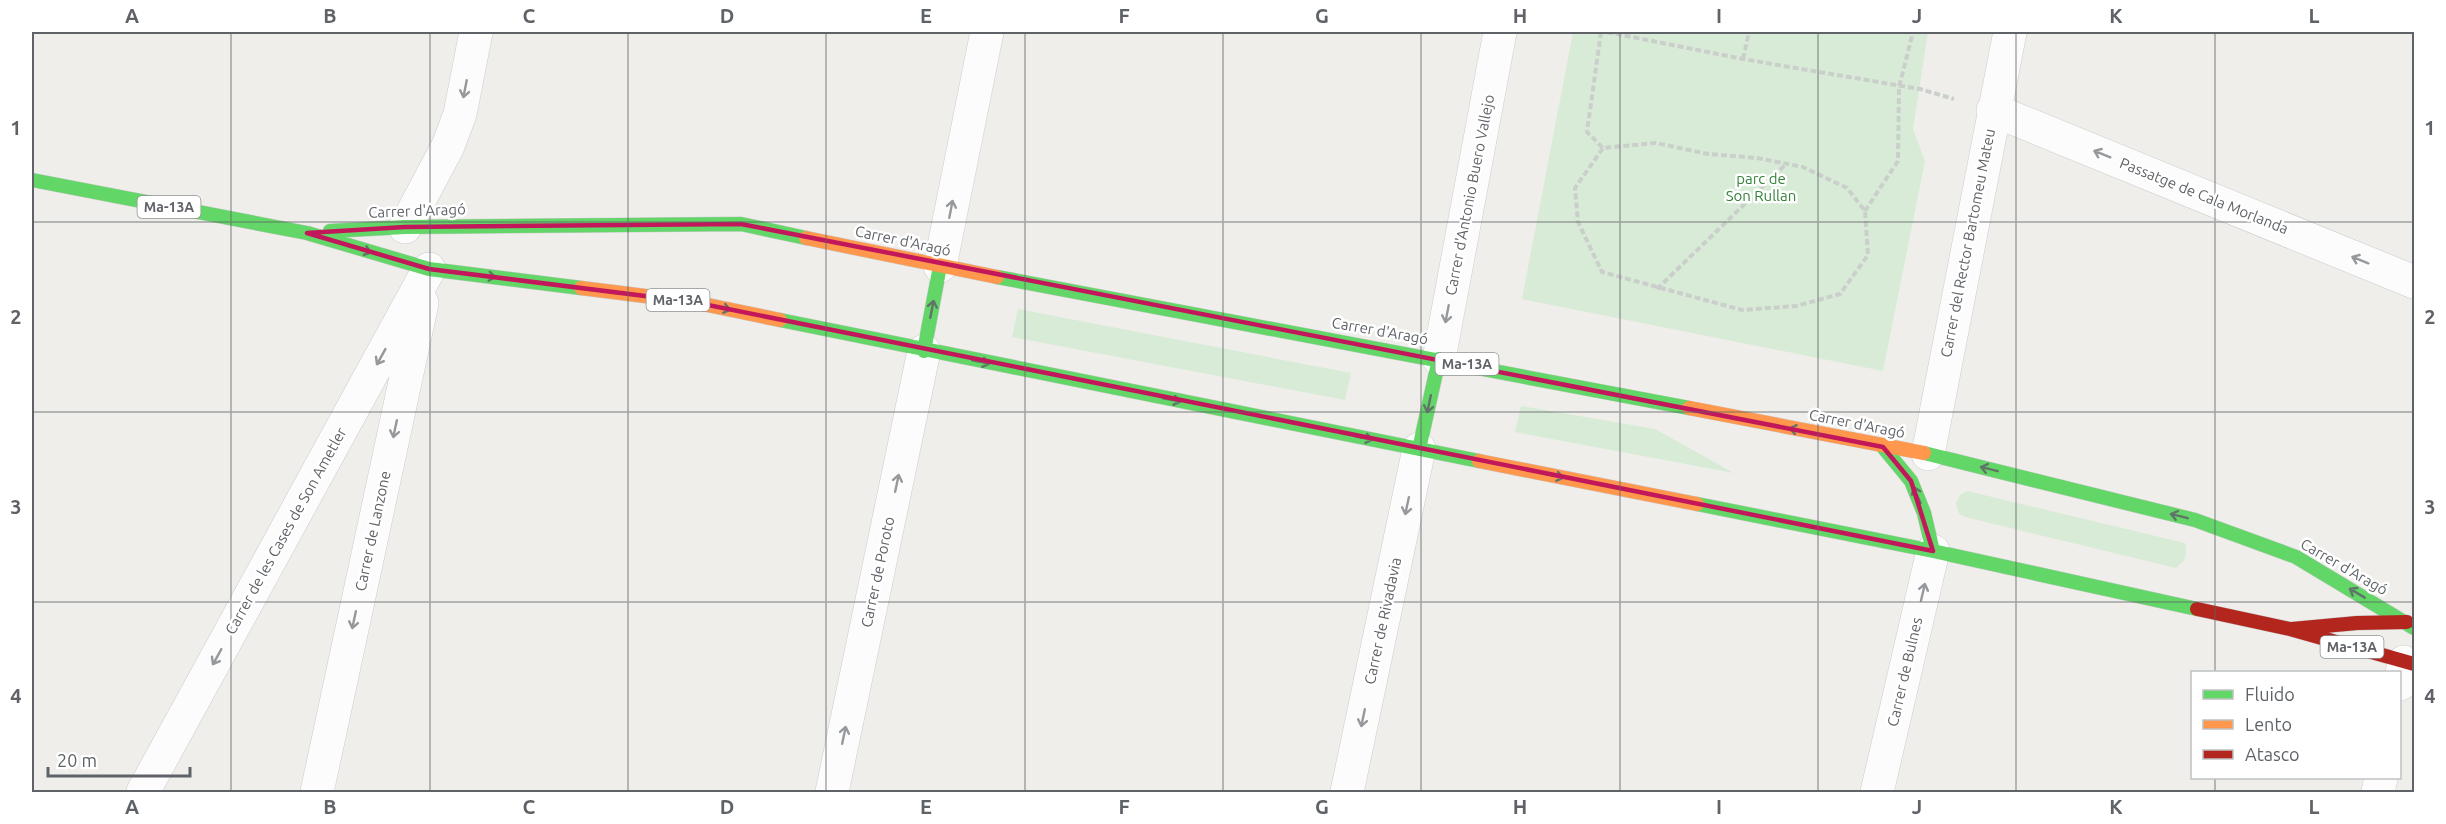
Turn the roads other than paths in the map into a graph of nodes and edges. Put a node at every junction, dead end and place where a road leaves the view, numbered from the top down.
1 (476, 32) edge
2 (987, 32) edge
3 (1500, 32) edge
4 (2010, 32) edge
5 (1993, 110) junction
6 (32, 180) edge
7 (498, 226) junction
8 (405, 227) junction
9 (307, 233) junction
10 (471, 241) dead end
11 (437, 263) junction
12 (940, 266) junction
13 (2415, 282) edge
14 (924, 351) junction
15 (1439, 359) junction
16 (1883, 447) junction
17 (1419, 449) junction
18 (1928, 454) junction
19 (1933, 551) junction
20 (2412, 619) edge
21 (2290, 629) junction
22 (2406, 670) edge
23 (143, 792) edge
24 (317, 792) edge
25 (832, 792) edge
26 (1347, 792) edge
27 (1878, 792) edge

1 -> 8 street
12 -> 2 street
3 -> 15 street, Carrer d'Antonio Buero Vallejo
4 - 5 street, Carrer del Rector Bartomeu Mateu
13 -> 5 street, Passatge de Cala Morlanda
5 - 18 street, Carrer del Rector Bartomeu Mateu
6 - 9 main road, Carrer d'Aragó / Ma-13A
7 - 8 main road, Carrer d'Aragó / Ma-13A
7 - 10 main road
7 - 12 main road, Carrer d'Aragó / Ma-13A
8 - 9 main road, Carrer d'Aragó / Ma-13A
9 -> 11 main road, Carrer d'Aragó / Ma-13A
11 -> 14 main road, Carrer d'Aragó / Ma-13A
11 -> 23 street, Carrer de les Cases de Son Ametler
11 -> 24 street, Carrer de Lanzone
14 -> 12 main road
12 - 15 main road, Carrer d'Aragó / Ma-13A
14 -> 17 main road, Carrer d'Aragó / Ma-13A
25 -> 14 street, Carrer de Poroto
16 -> 15 main road, Carrer d'Aragó / Ma-13A
15 -> 17 main road
16 - 18 main road, Carrer d'Aragó / Ma-13A
19 -> 16 main road
17 -> 19 main road, Carrer d'Aragó / Ma-13A
17 -> 26 street, Carrer de Rivadavia
20 -> 18 main road, Carrer d'Aragó / Ma-13A
19 - 21 main road, Carrer d'Aragó / Ma-13A
27 -> 19 street, Carrer de Bulnes
20 - 21 main road
21 - 22 main road, Carrer d'Aragó / Ma-13A

